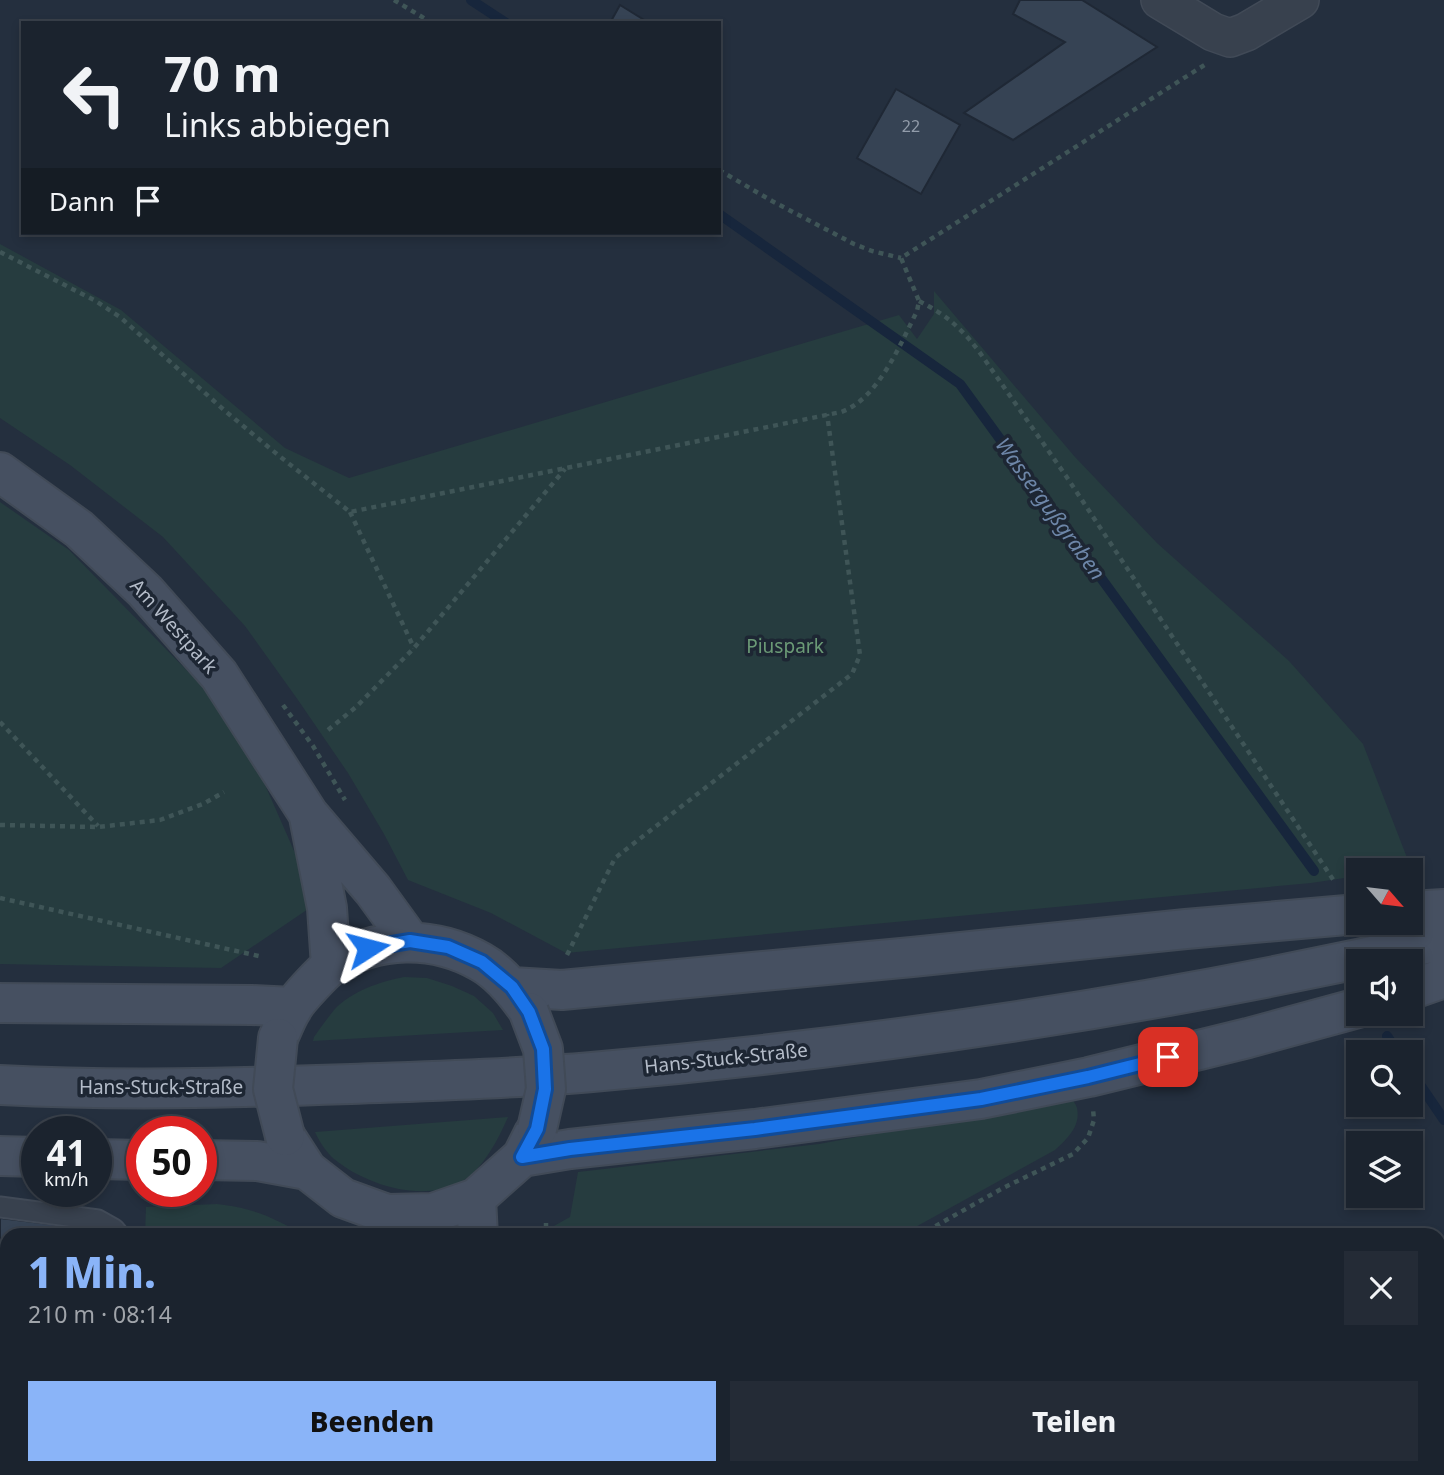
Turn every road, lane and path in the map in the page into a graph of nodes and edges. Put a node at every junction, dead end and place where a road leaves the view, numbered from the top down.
1 (394, 0) edge
2 (1160, 0) edge
3 (1300, 0) edge
4 (429, 21) edge
5 (1230, 38) junction
6 (721, 171) edge
7 (0, 252) edge
8 (901, 258) junction
9 (919, 302) junction
10 (827, 415) junction
11 (566, 468) junction
12 (0, 472) edge
13 (350, 512) junction
14 (414, 648) junction
15 (283, 704) dead end
16 (0, 722) edge
17 (328, 730) dead end
18 (223, 792) dead end
19 (348, 803) dead end
20 (309, 815) junction
21 (0, 825) edge
22 (99, 827) junction
23 (0, 898) edge
24 (1346, 900) edge
25 (1346, 905) edge
26 (1444, 909) edge
27 (1423, 910) edge
28 (1444, 940) edge
29 (410, 941) junction
30 (263, 957) dead end
31 (331, 966) junction
32 (561, 966) dead end
33 (1444, 978) edge
34 (1423, 985) edge
35 (520, 999) junction
36 (0, 1003) edge
37 (1346, 1011) edge
38 (285, 1022) junction
39 (1088, 1077) junction
40 (0, 1085) edge
41 (529, 1143) junction
42 (0, 1156) edge
43 (21, 1157) edge
44 (307, 1170) junction
45 (217, 1172) edge
46 (476, 1198) junction
47 (0, 1207) edge
48 (546, 1223) dead end
49 (396, 1225) edge
50 (112, 1228) edge
51 (478, 1228) edge
52 (546, 1228) edge
53 (932, 1228) edge

1 - 4 path
2 - 5 street
3 - 5 street
5 - 8 path
6 - 8 path
7 - 13 path
8 - 9 path
9 - 10 path
9 - 24 path
10 - 11 path
10 - 32 path
11 - 13 path
11 - 14 path
12 - 20 main road, Am Westpark
13 - 14 path
14 - 17 path
15 - 19 path
16 - 22 path
18 - 22 path
20 - 29 main road, Am Westpark
20 - 31 main road, Am Westpark
21 - 22 path
23 - 30 path
25 - 35 main road
26 - 27 main road
28 - 40 main road, Hans-Stuck-Straße
29 - 31 main road
29 - 35 main road
31 - 38 main road
33 - 34 main road
35 - 41 main road, bridge
36 - 38 main road
37 - 39 main road
38 - 44 main road, bridge
39 - 41 main road
39 - 53 path
41 - 46 main road
42 - 43 main road
44 - 45 main road
44 - 49 main road
46 - 49 main road
46 - 51 main road
47 - 50 lane
48 - 52 path

